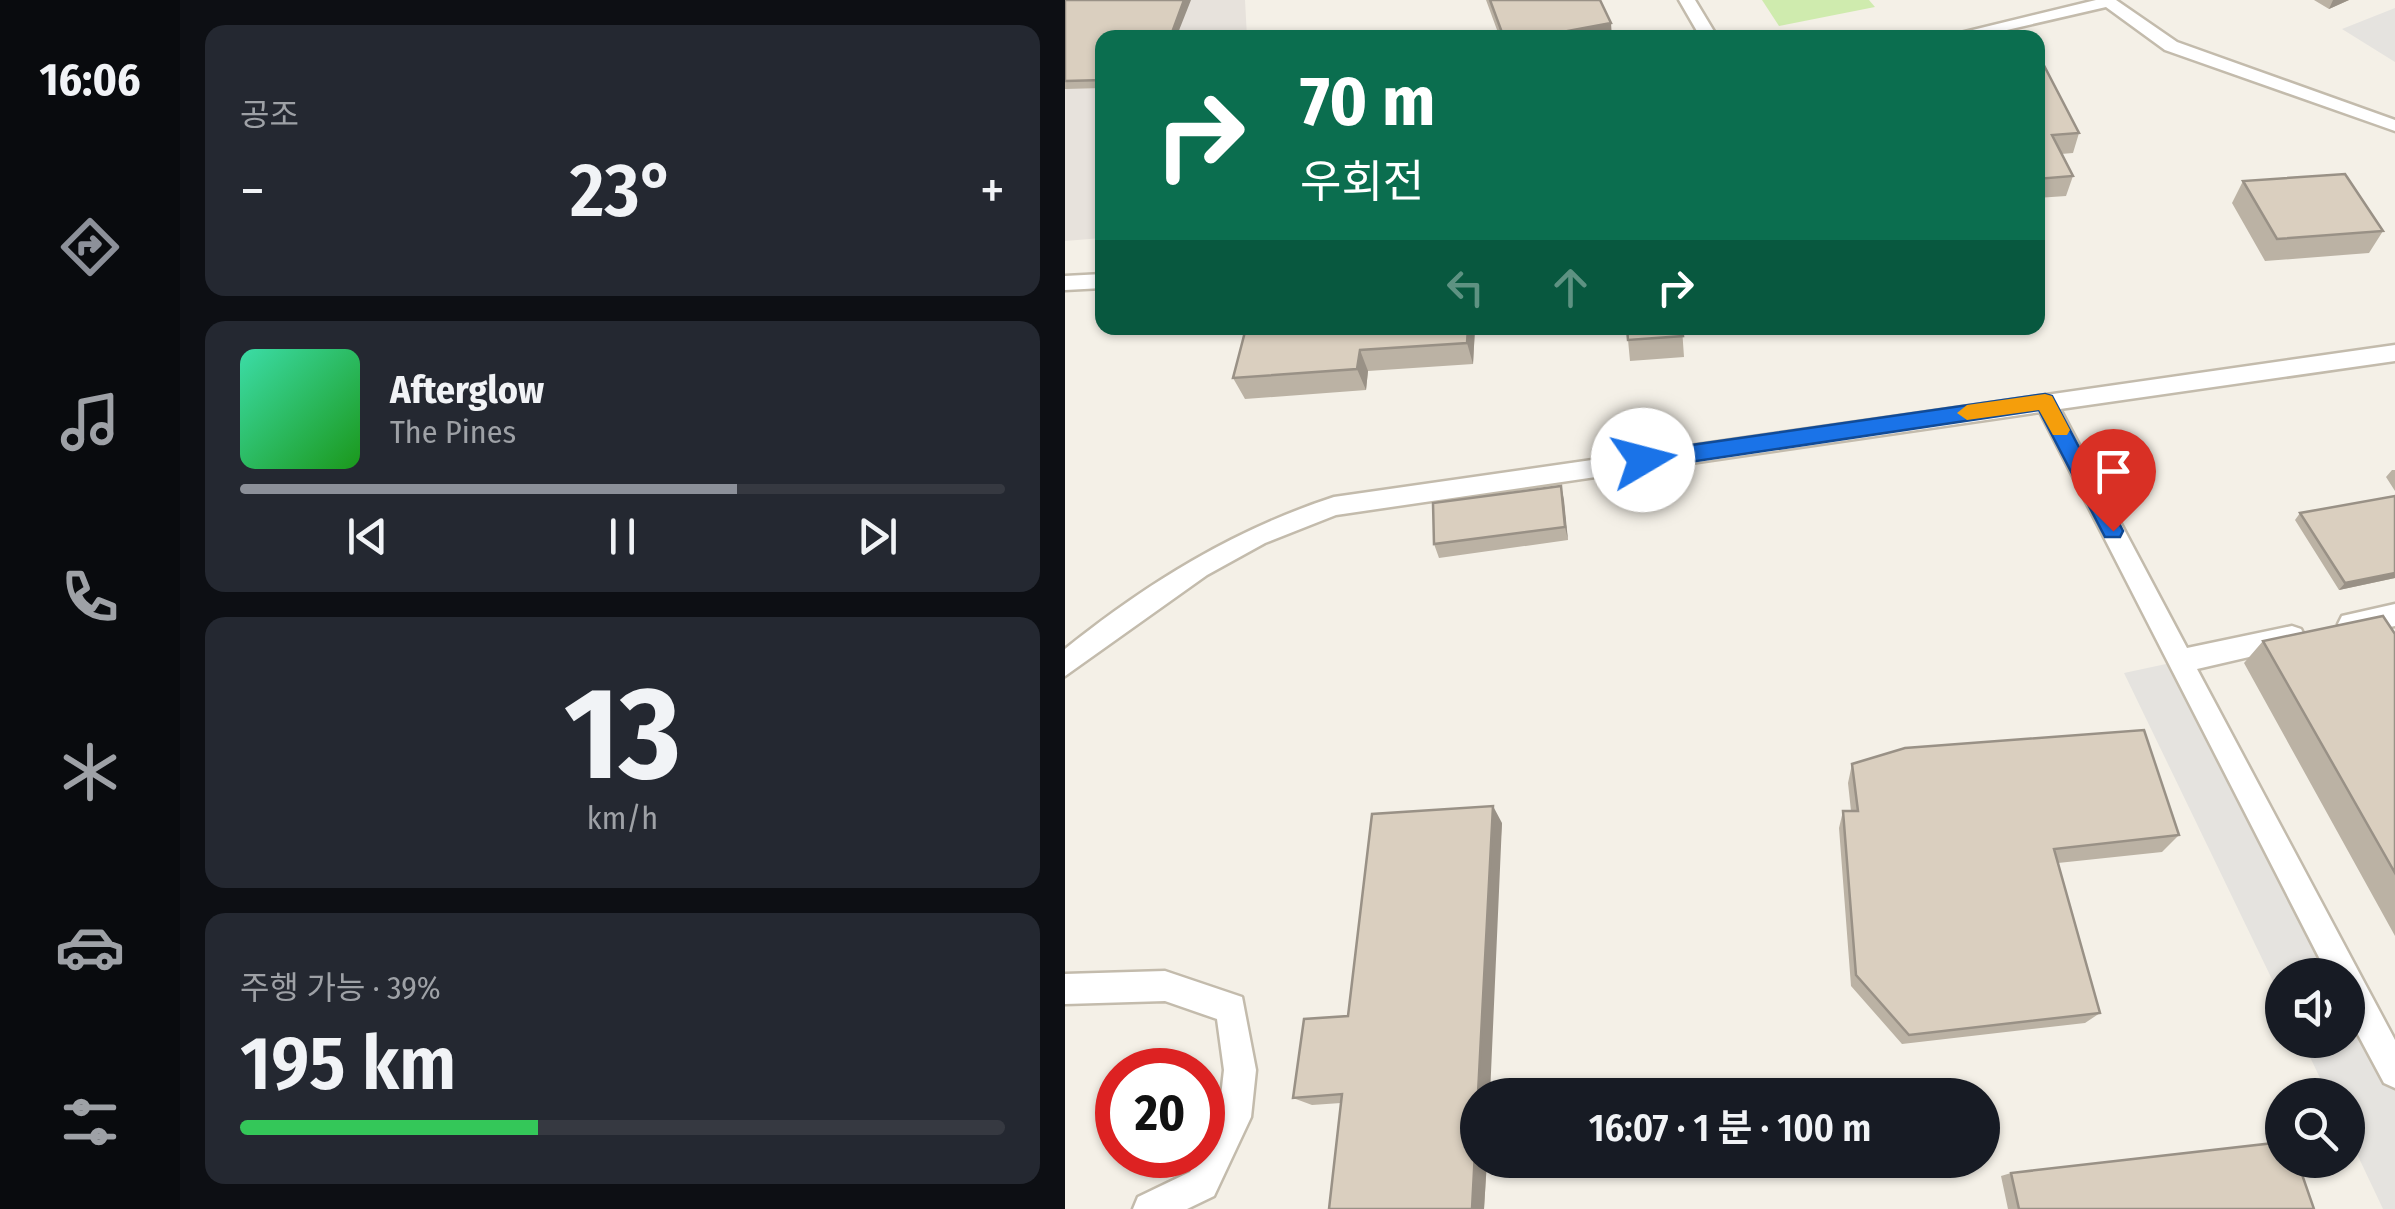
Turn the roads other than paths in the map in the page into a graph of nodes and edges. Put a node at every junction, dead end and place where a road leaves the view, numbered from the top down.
1 (1687, 0) edge
2 (2107, 1) edge
3 (1706, 30) edge
4 (1982, 30) edge
5 (2394, 125) edge
6 (1095, 281) edge
7 (1065, 283) edge
8 (2395, 353) edge
9 (2045, 401) junction
10 (2395, 615) edge
11 (2180, 661) junction
12 (1065, 665) edge
13 (2336, 958) edge
14 (1065, 989) edge
15 (2365, 1014) edge
16 (2395, 1072) edge
17 (1150, 1209) edge

1 - 3 lane
2 - 4 lane
2 - 5 lane
6 - 7 lane
8 - 9 lane
9 - 11 lane
9 - 12 lane
10 - 11 lane
11 - 13 lane
14 - 17 lane
15 - 16 lane

